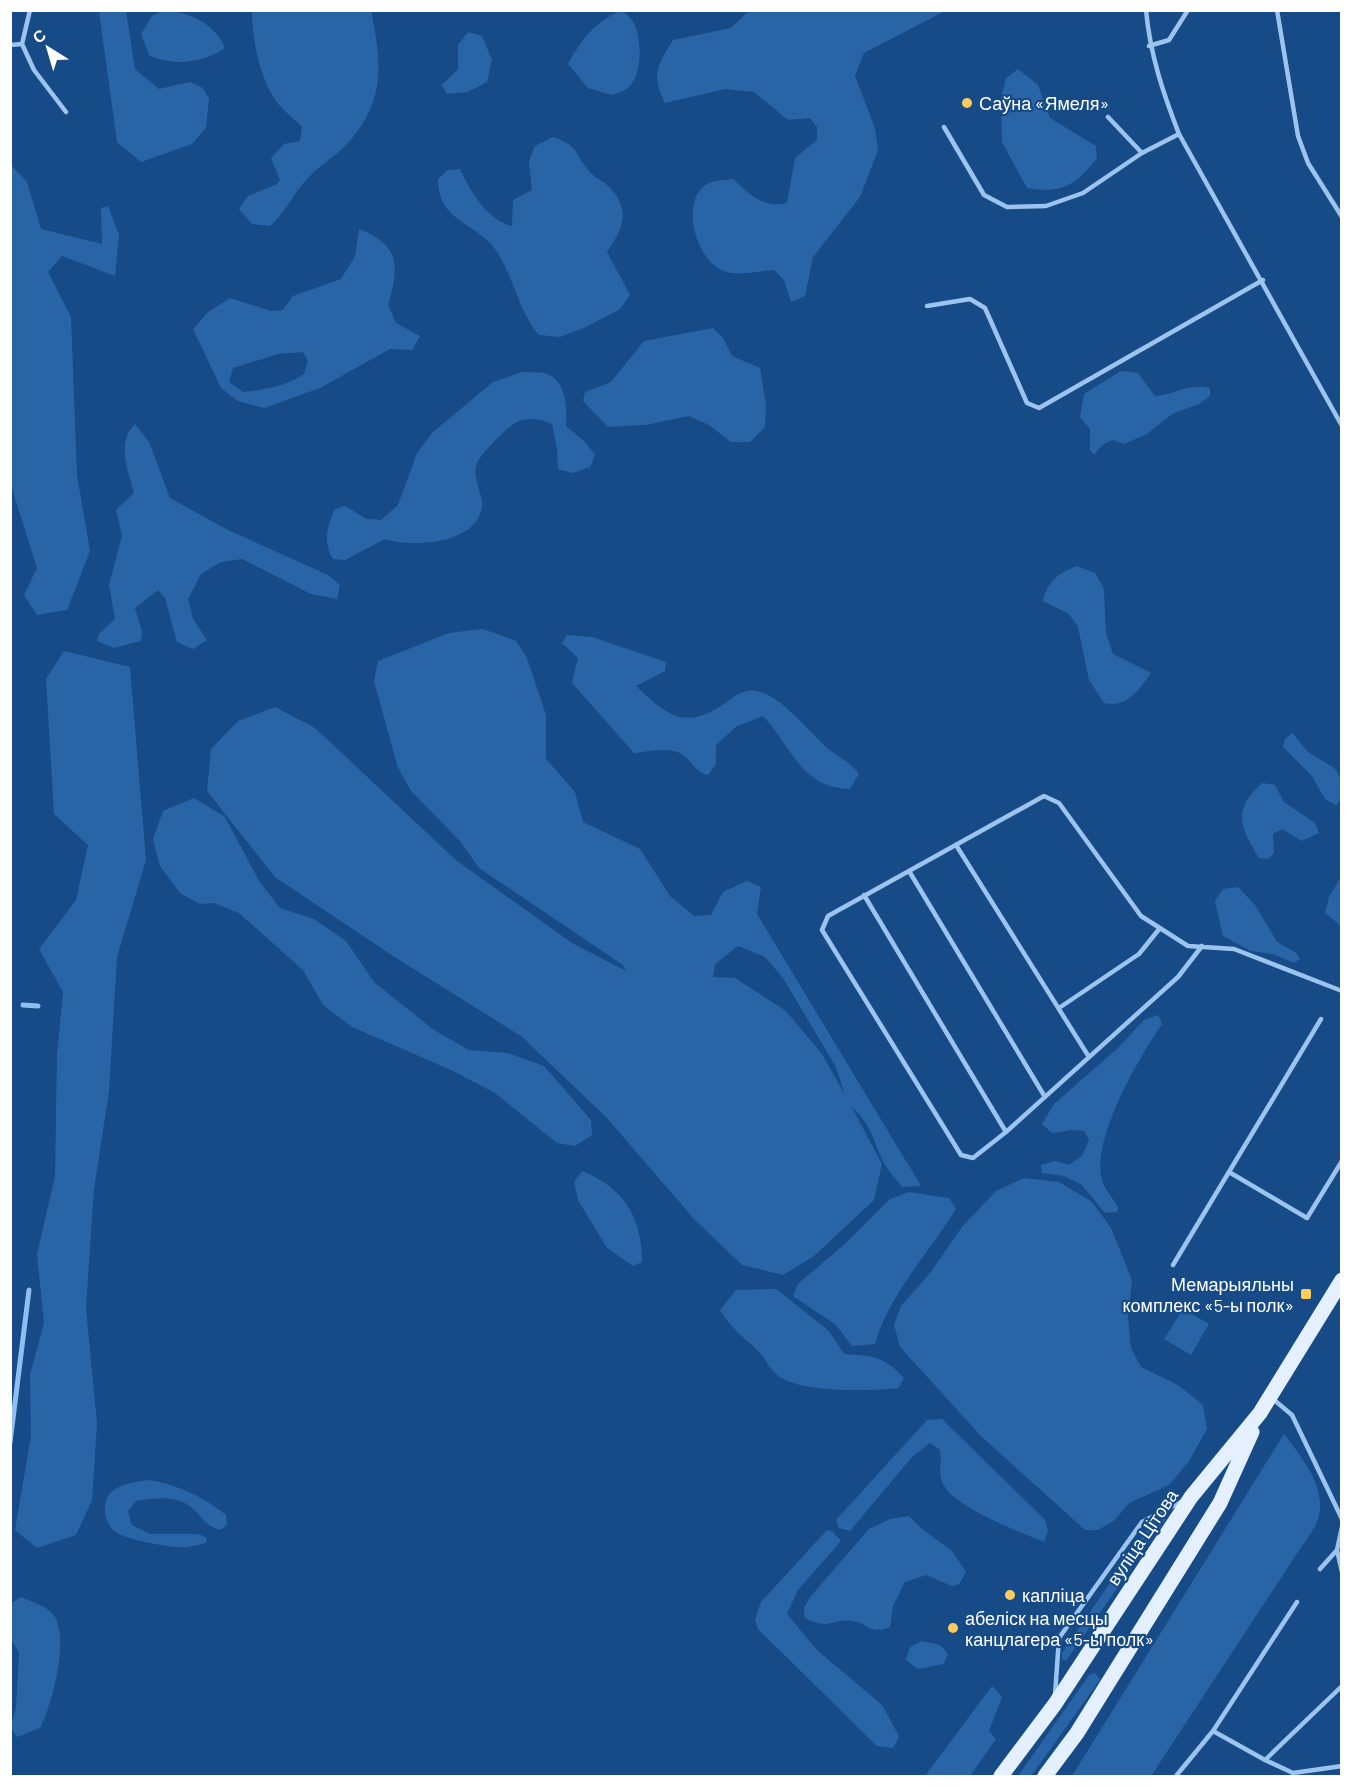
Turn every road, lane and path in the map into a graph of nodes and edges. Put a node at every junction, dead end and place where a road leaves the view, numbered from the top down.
1 (30, 10) edge
2 (1146, 10) edge
3 (1188, 10) edge
4 (1277, 10) edge
5 (22, 44) junction
6 (10, 45) edge
7 (1149, 46) junction
8 (66, 112) dead end
9 (1108, 117) dead end
10 (944, 127) dead end
11 (1179, 134) junction
12 (1142, 153) junction
13 (1341, 217) edge
14 (1263, 280) junction
15 (927, 306) dead end
16 (1341, 426) edge
17 (956, 845) junction
18 (909, 871) junction
19 (864, 895) junction
20 (1160, 928) junction
21 (1202, 946) junction
22 (1341, 990) edge
23 (1059, 1008) junction
24 (1322, 1019) dead end
25 (1089, 1057) junction
26 (1045, 1097) junction
27 (1006, 1132) junction
28 (1341, 1161) edge
29 (1229, 1172) junction
30 (1173, 1265) dead end
31 (1341, 1280) edge
32 (1271, 1397) junction
33 (1260, 1413) junction
34 (1191, 1497) junction
35 (1341, 1519) edge
36 (1341, 1527) edge
37 (1337, 1550) junction
38 (1320, 1569) dead end
39 (1341, 1572) edge
40 (1297, 1602) dead end
41 (1341, 1686) edge
42 (1054, 1704) junction
43 (1213, 1731) junction
44 (1265, 1760) junction
45 (1341, 1766) edge
46 (1001, 1776) edge
47 (1046, 1776) edge
48 (1176, 1776) edge

1 - 5 lane
2 - 7 lane
3 - 7 lane
4 - 13 lane
5 - 6 lane
5 - 8 lane
7 - 11 lane
9 - 12 lane
10 - 12 lane
11 - 12 lane
11 - 14 lane
14 - 15 lane
14 - 16 lane
17 - 18 lane
17 - 20 lane
17 - 23 lane
18 - 19 lane
18 - 26 lane
19 - 27 lane
19 - 27 lane
20 - 21 lane
20 - 23 lane
21 - 22 lane
21 - 25 lane
23 - 25 lane
24 - 29 lane
25 - 26 lane
26 - 27 lane
28 - 29 lane
29 - 30 lane
31 - 32 main road, вуліца Цітова
32 - 33 main road, вуліца Цітова
32 - 35 lane
33 - 34 main road, вуліца Цітова
33 - 47 main road, вуліца Цітова
34 - 42 main road, вуліца Цітова
34 - 42 lane
36 - 37 lane
37 - 38 lane
37 - 39 lane
40 - 43 lane
41 - 44 lane
42 - 46 main road, вуліца Цітова
43 - 44 lane
43 - 48 lane
44 - 45 lane

